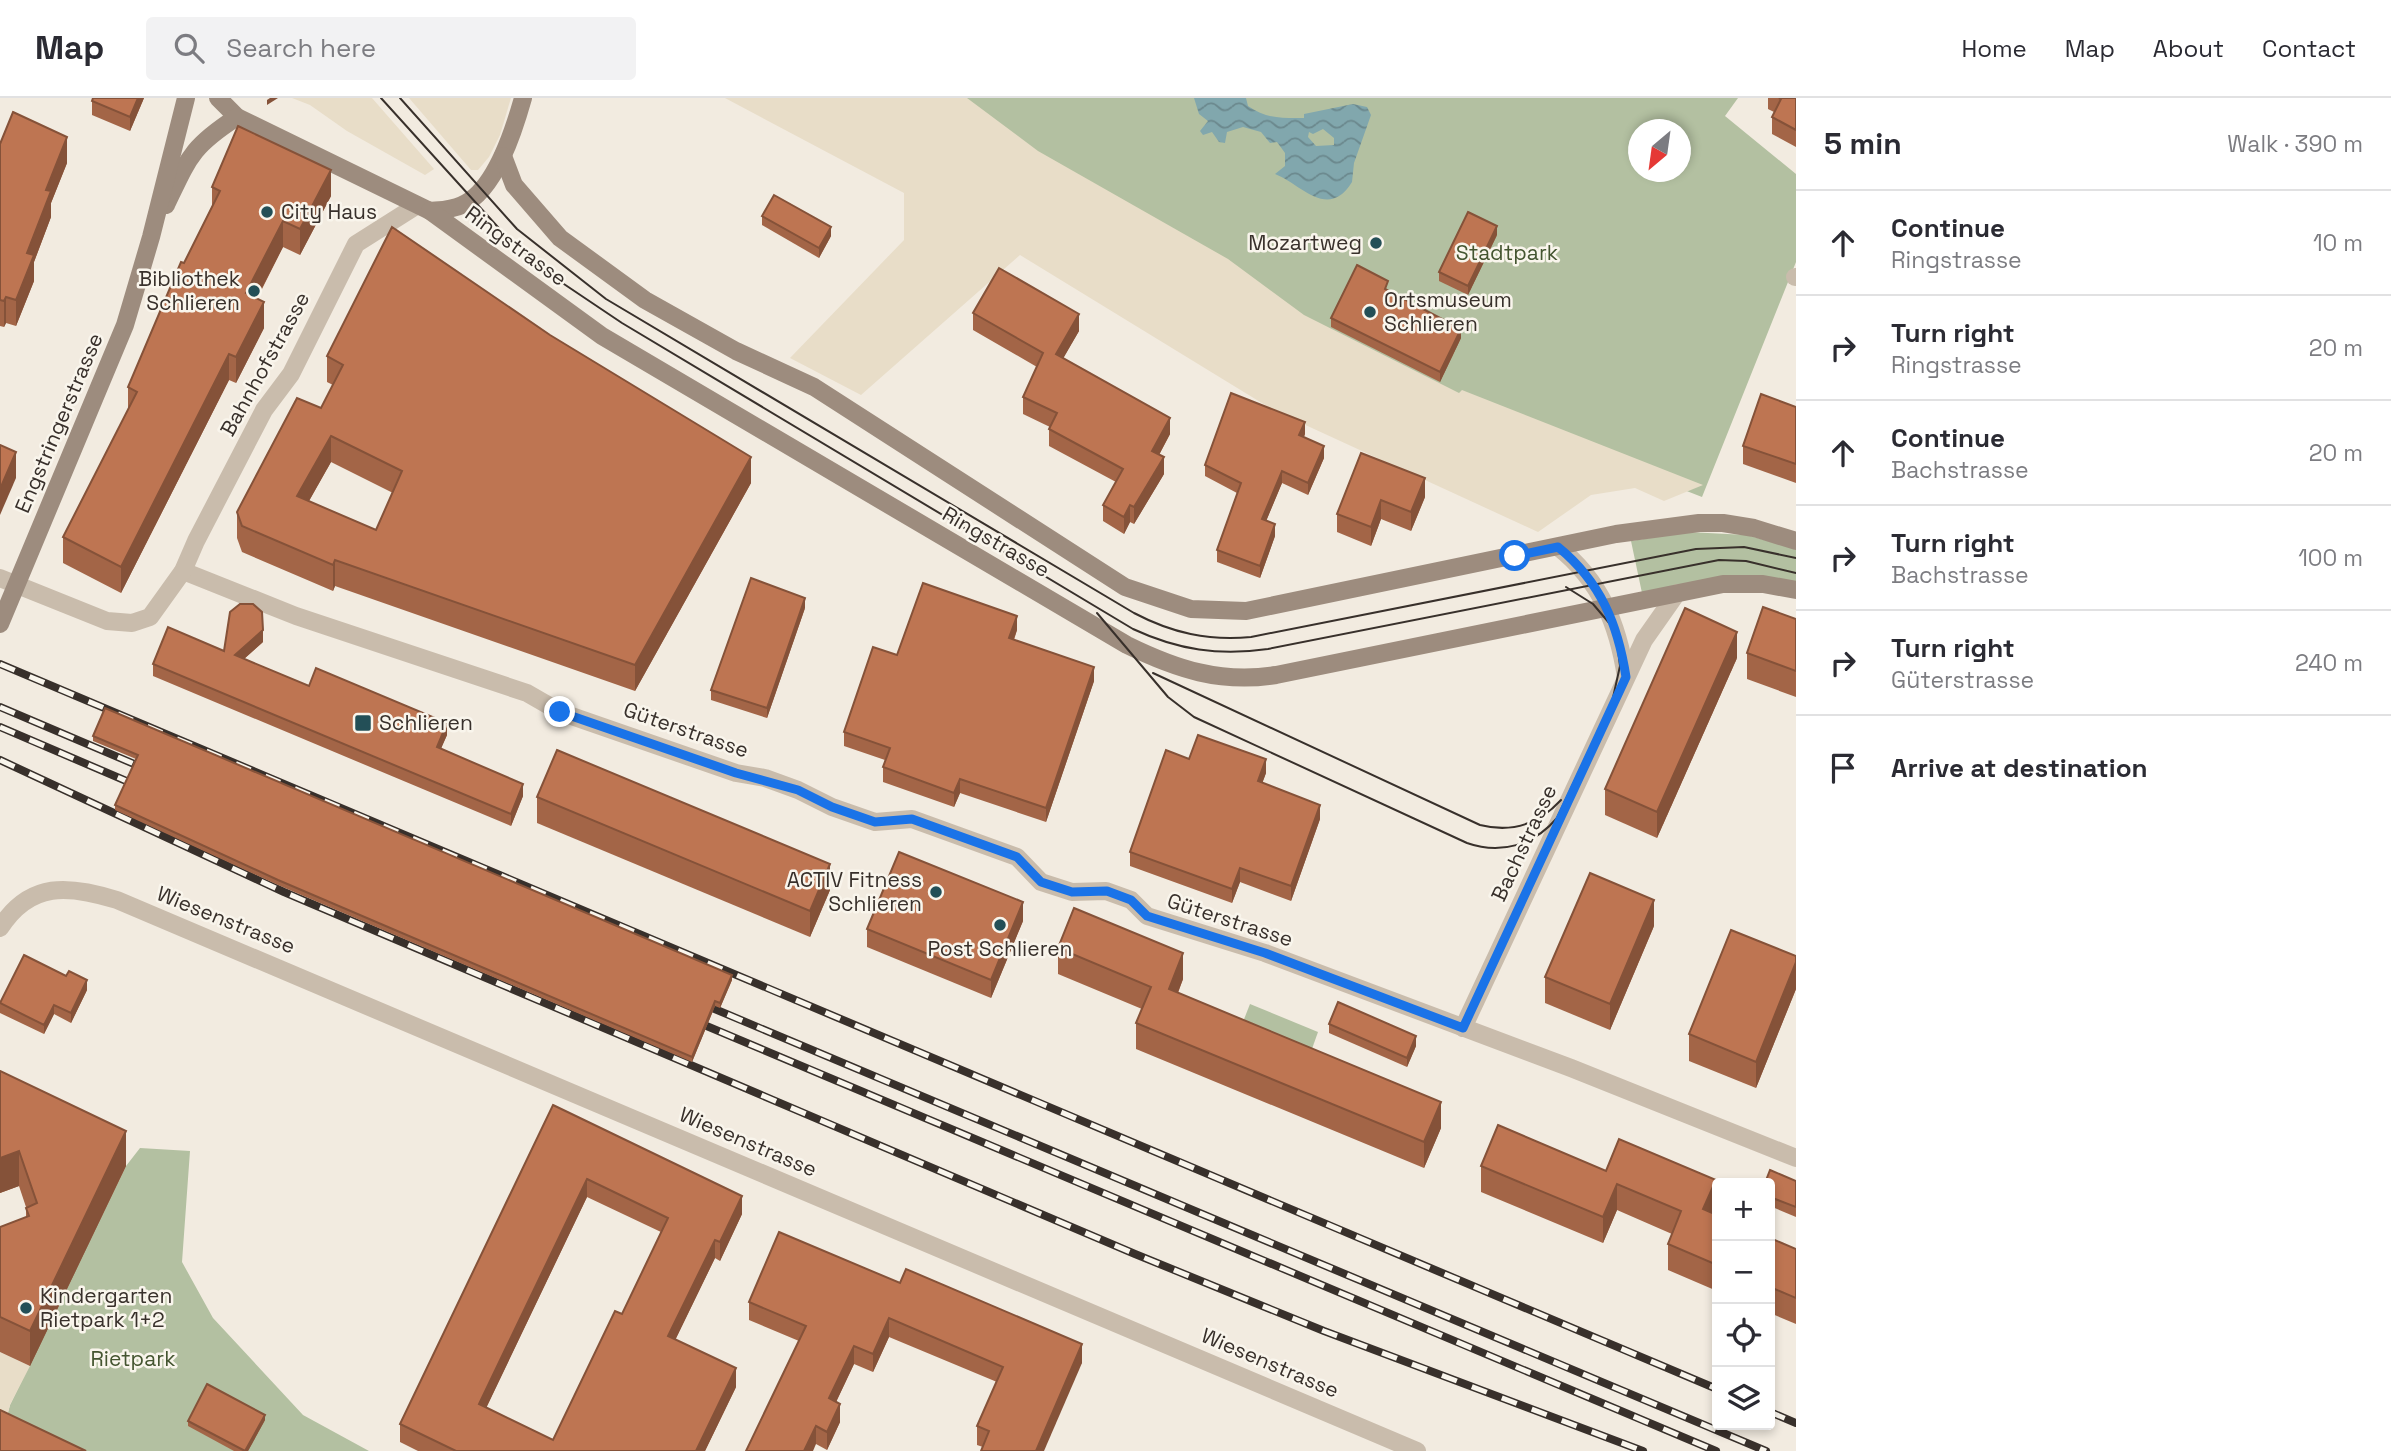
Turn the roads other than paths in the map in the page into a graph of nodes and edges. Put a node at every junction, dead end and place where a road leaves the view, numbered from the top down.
1 (186, 98) edge
2 (218, 98) edge
3 (523, 98) edge
4 (237, 117) junction
5 (503, 156) junction
6 (423, 209) junction
7 (151, 237) junction
8 (1796, 541) edge
9 (1558, 547) junction
10 (183, 571) junction
11 (0, 578) edge
12 (1796, 590) edge
13 (1677, 593) junction
14 (1607, 609) junction
15 (0, 624) edge
16 (1626, 677) junction
17 (0, 928) edge
18 (1463, 1028) junction
19 (1796, 1158) edge
20 (1417, 1451) edge

1 - 7 main road, Engstringerstrasse
2 - 4 main road, Ringstrasse
3 - 5 main road, Ringstrasse
4 - 6 main road, Ringstrasse
4 - 7 main road, Engstringerstrasse
5 - 6 main road, Ringstrasse
5 - 9 main road, Ringstrasse
6 - 10 street, Bahnhofstrasse
6 - 14 main road, Ringstrasse
7 - 15 main road, Engstringerstrasse
8 - 9 main road, Ringstrasse
9 - 14 street
10 - 11 street, Bahnhofstrasse
10 - 18 street, Güterstrasse
12 - 13 main road, Ringstrasse
13 - 14 main road, Ringstrasse
13 - 16 street, Bachstrasse
14 - 16 street
16 - 18 street, Bachstrasse
17 - 20 street, Wiesenstrasse
18 - 19 street, Güterstrasse

